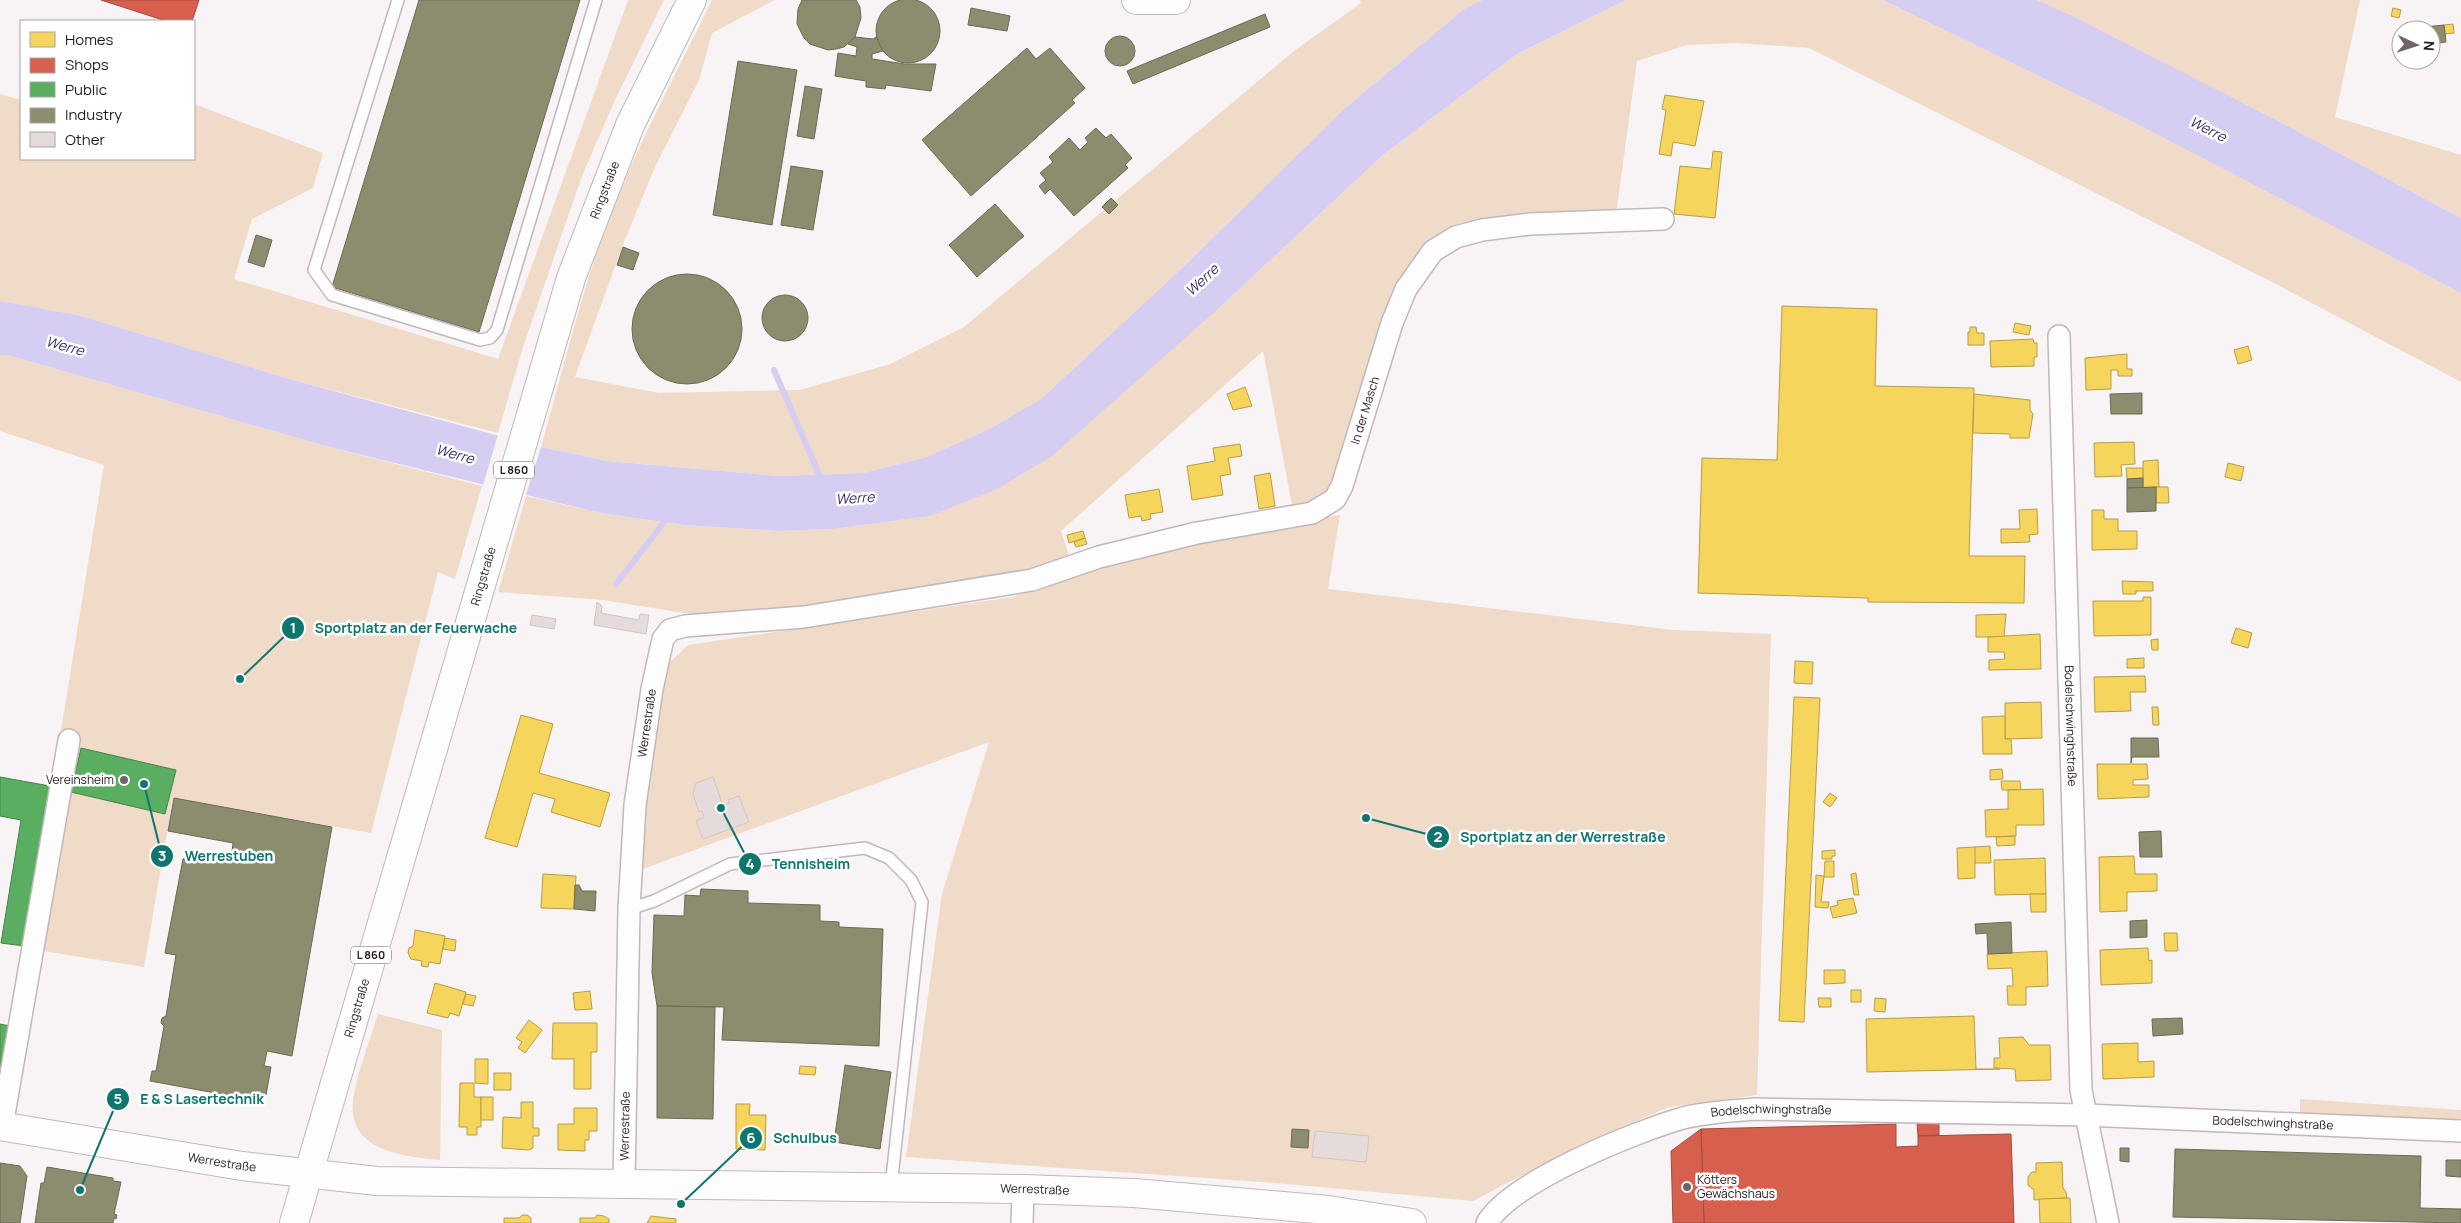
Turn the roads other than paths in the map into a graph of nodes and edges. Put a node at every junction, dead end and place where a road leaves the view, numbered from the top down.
1 (398, 0) edge
2 (596, 0) edge
3 (692, 0) edge
4 (1136, 0) edge
5 (1176, 0) edge
6 (1663, 219) dead end
7 (2060, 336) dead end
8 (1032, 580) joint
9 (69, 740) dead end
10 (629, 909) junction
11 (2085, 1115) junction
12 (1, 1126) edge
13 (2461, 1131) edge
14 (307, 1175) junction
15 (624, 1184) junction
16 (891, 1188) junction
17 (1023, 1189) junction
18 (294, 1223) edge
19 (1022, 1223) edge
20 (1412, 1223) edge
21 (1487, 1223) edge
22 (2108, 1223) edge

1 - 2 lane
3 - 14 main road, Ringstraße / L 860
4 - 5 main road
6 - 8 street, In der Masch
7 - 11 street, Bodelschwinghstraße
8 - 10 street, Werrestraße
9 - 12 street, Werrestraße
10 - 15 street, Werrestraße
10 - 16 lane
11 - 13 street, Bodelschwinghstraße
11 - 21 street, Bodelschwinghstraße
11 - 22 street, Bodelschwinghstraße
12 - 14 main road, Werrestraße
14 - 15 main road, Werrestraße
14 - 18 main road, Ringstraße / L 860
15 - 16 main road, Werrestraße
16 - 17 main road, Werrestraße
17 - 19 street
17 - 20 main road, Werrestraße

